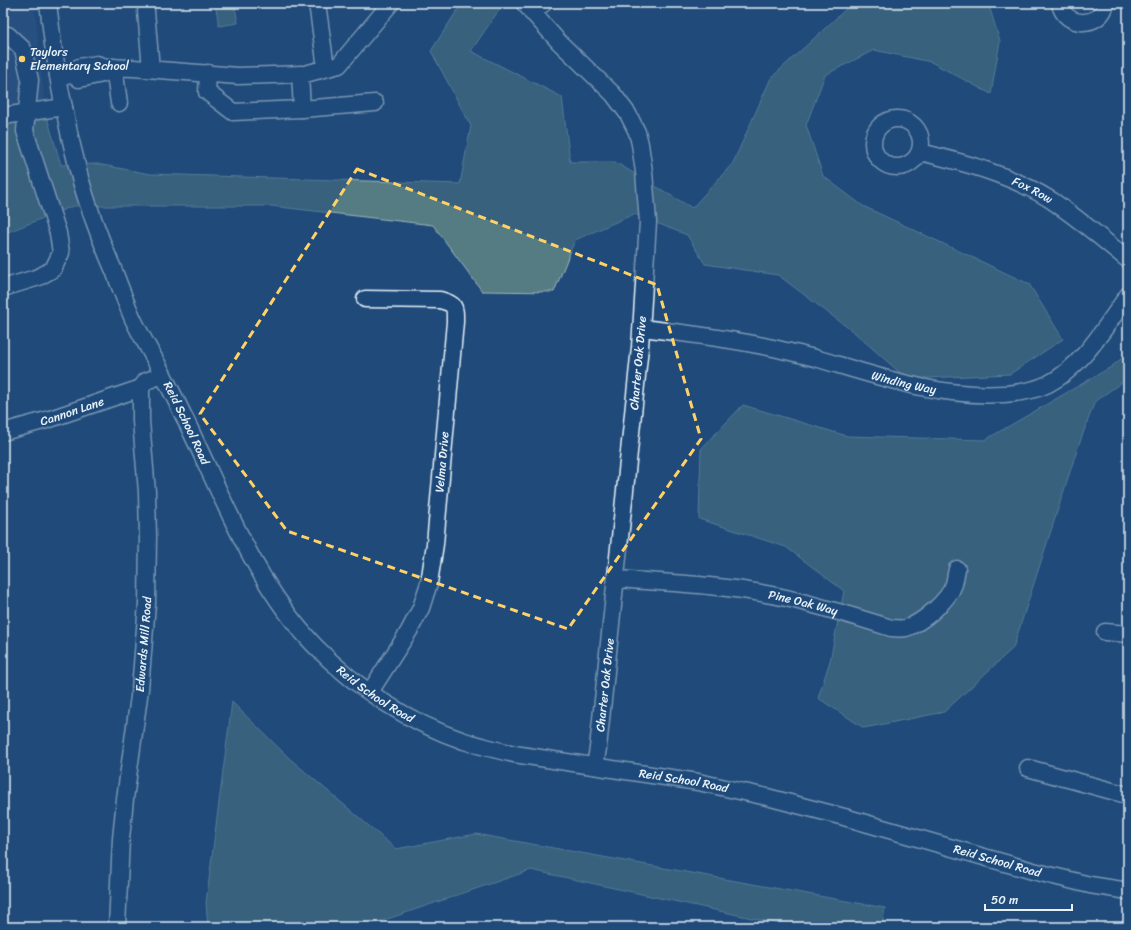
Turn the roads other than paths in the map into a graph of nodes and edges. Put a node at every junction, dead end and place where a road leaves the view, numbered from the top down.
1 (48, 3) edge
2 (317, 3) edge
3 (391, 3) edge
4 (1060, 3) edge
5 (1106, 3) edge
6 (533, 6) edge
7 (146, 12) dead end
8 (3, 34) edge
9 (110, 67) junction
10 (326, 68) junction
11 (151, 69) junction
12 (208, 73) junction
13 (300, 74) junction
14 (66, 75) junction
15 (119, 103) dead end
16 (375, 103) dead end
17 (64, 107) junction
18 (302, 109) junction
19 (27, 112) junction
20 (3, 116) edge
21 (920, 152) dead end
22 (1128, 260) edge
23 (3, 288) edge
24 (1128, 295) edge
25 (365, 298) dead end
26 (642, 328) junction
27 (163, 375) junction
28 (140, 388) junction
29 (3, 432) edge
30 (957, 569) dead end
31 (616, 579) junction
32 (1105, 632) dead end
33 (1128, 634) edge
34 (370, 692) junction
35 (595, 766) junction
36 (1028, 768) dead end
37 (1128, 794) edge
38 (1128, 891) edge
39 (117, 927) edge

1 - 14 street, Reid School Road
2 - 10 street
3 - 10 street
4 - 5 street
6 - 26 street, Charter Oak Drive
7 - 11 street
8 - 19 street
9 - 11 street
9 - 14 street
9 - 15 street
10 - 13 street
11 - 12 street
12 - 13 street
12 - 18 street
13 - 18 street
14 - 17 street, Reid School Road
16 - 18 street
17 - 19 street
17 - 27 street, Reid School Road
19 - 20 street
19 - 23 street
21 - 22 street, Fox Row
24 - 26 street, Winding Way
25 - 34 street, Velma Drive
26 - 31 street, Charter Oak Drive
27 - 28 street
27 - 34 street, Reid School Road
28 - 29 street, Cannon Lane
28 - 39 street, Edwards Mill Road
30 - 31 street, Pine Oak Way
31 - 35 street, Charter Oak Drive
32 - 33 street
34 - 35 street, Reid School Road
35 - 38 street, Reid School Road
36 - 37 street

